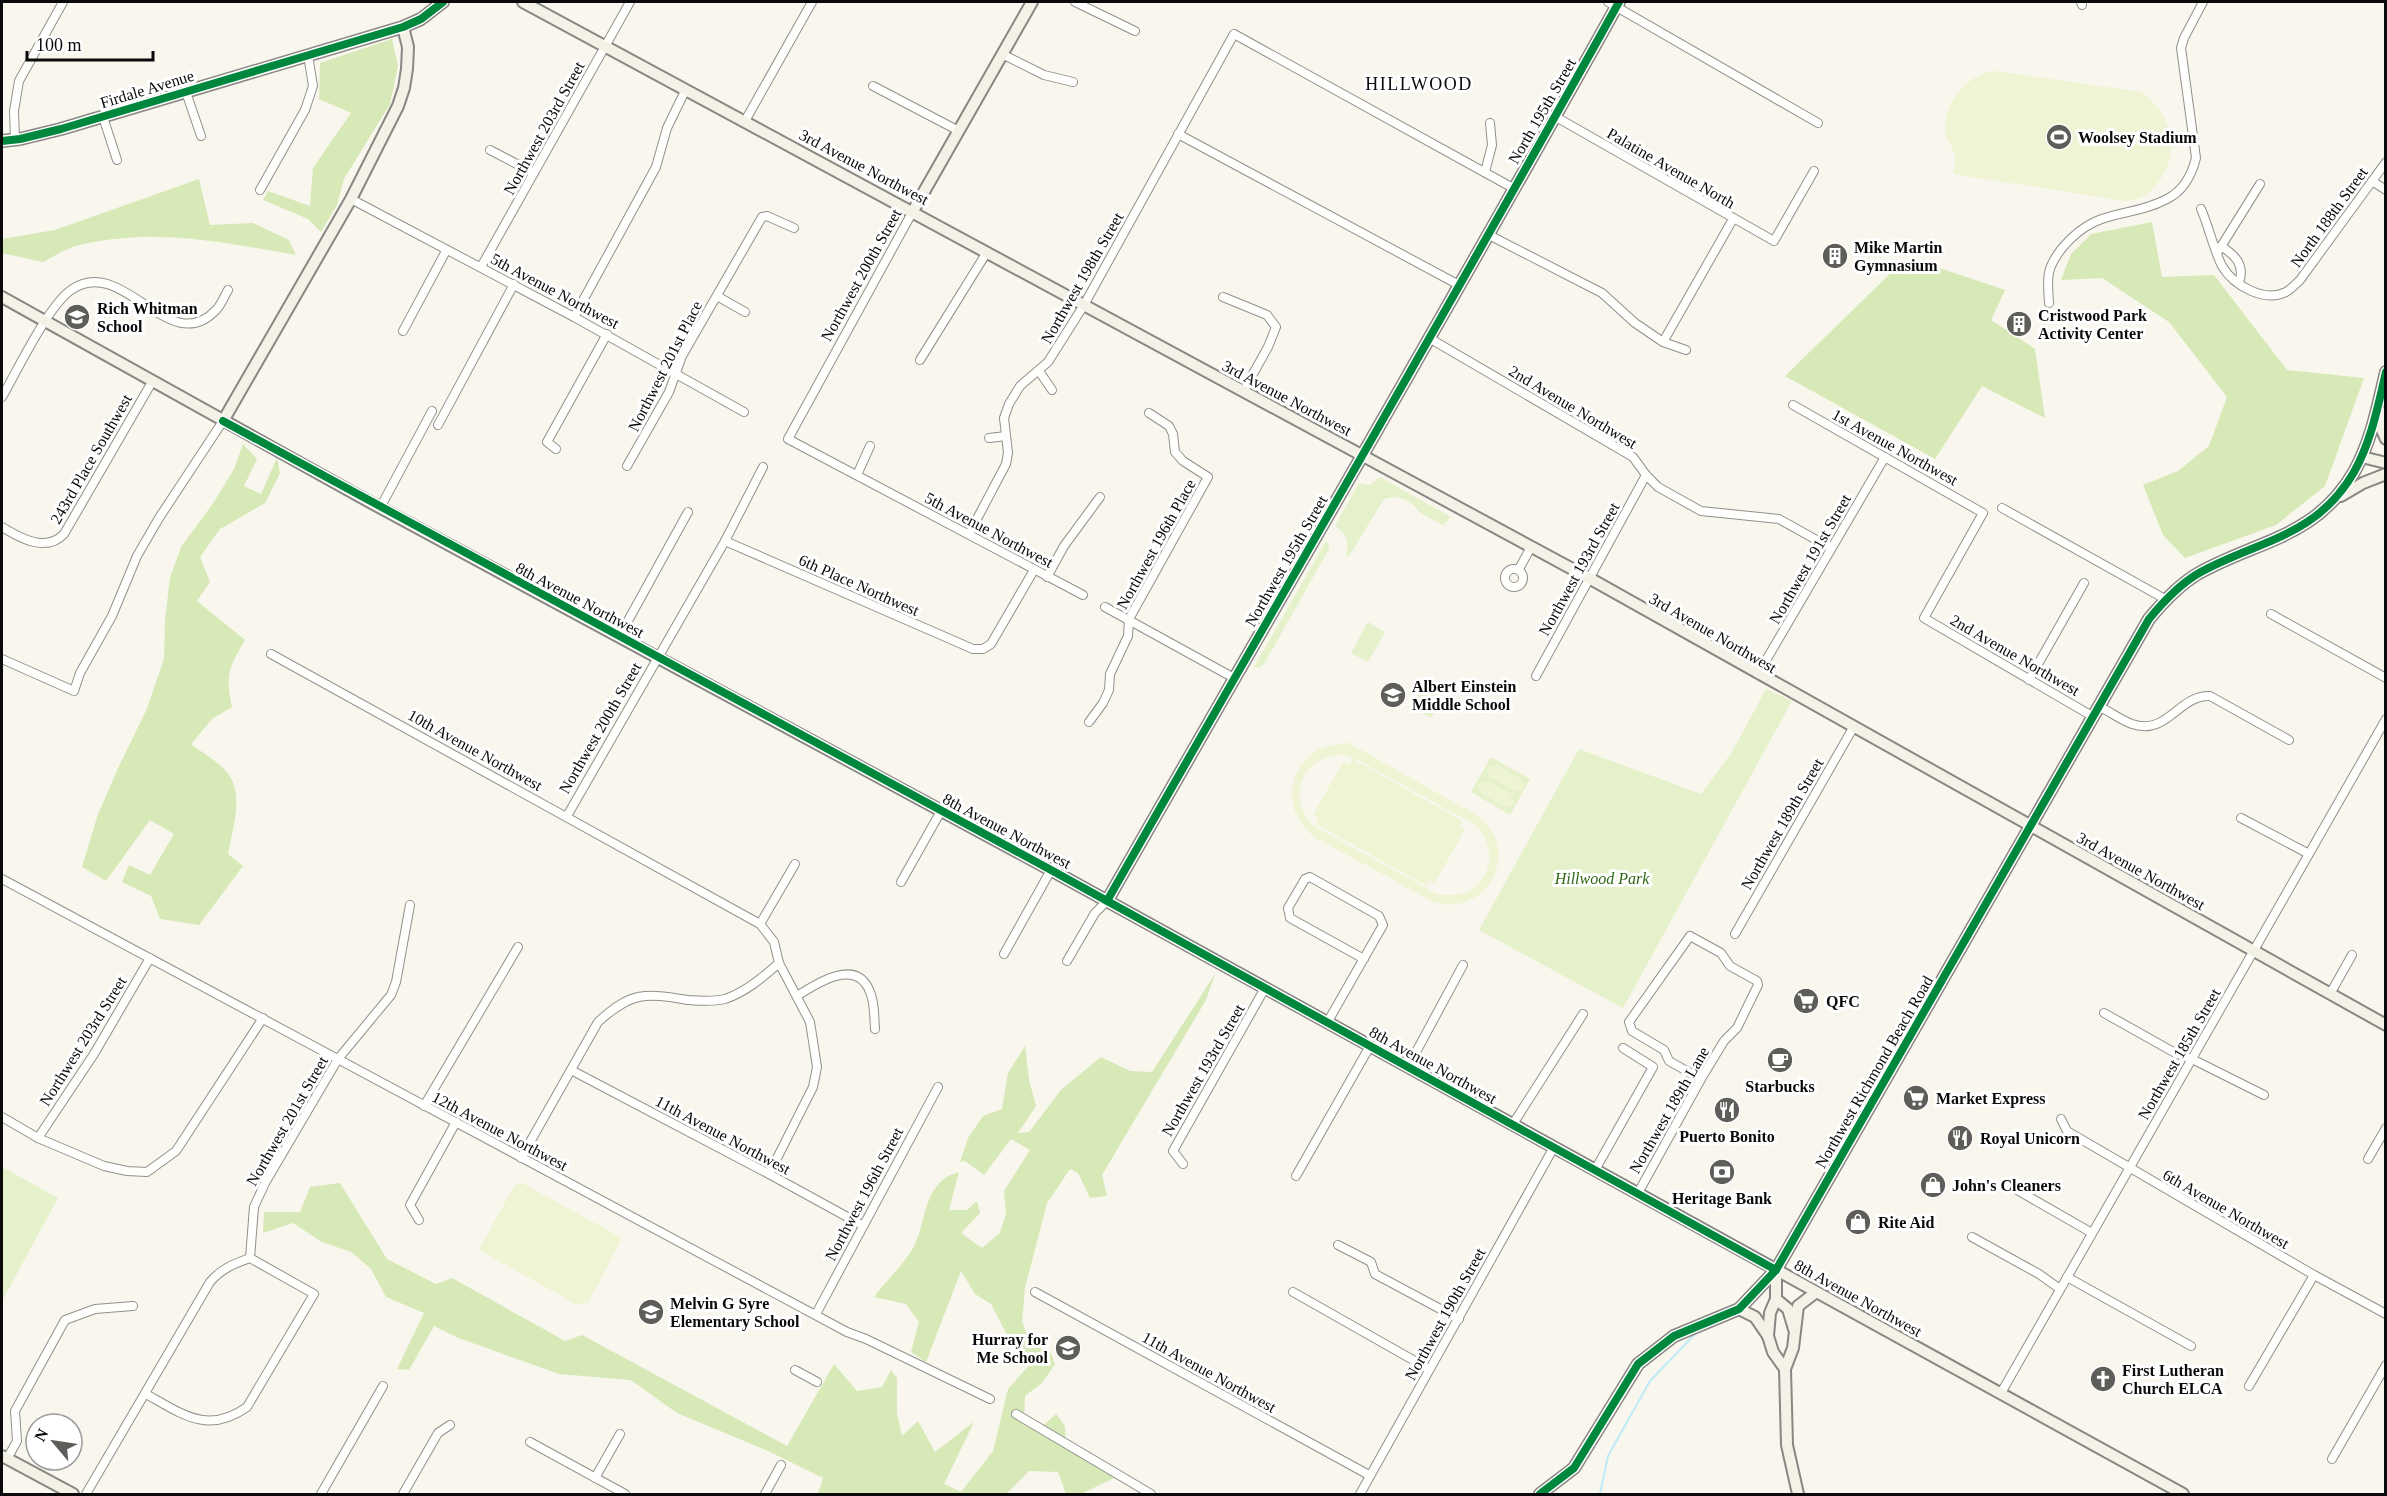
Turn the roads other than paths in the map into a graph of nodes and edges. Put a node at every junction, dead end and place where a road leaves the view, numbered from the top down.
1 (63, 2) edge
2 (442, 2) edge
3 (523, 2) edge
4 (630, 2) edge
5 (812, 2) edge
6 (1032, 2) edge
7 (1075, 2) edge
8 (2203, 2) edge
9 (1614, 3) edge
10 (403, 27) junction
11 (1135, 31) dead end
12 (605, 46) junction
13 (1002, 54) junction
14 (308, 55) junction
15 (1073, 82) dead end
16 (873, 86) dead end
17 (685, 91) junction
18 (186, 92) junction
19 (103, 117) junction
20 (1556, 117) junction
21 (744, 121) junction
22 (1490, 123) dead end
23 (1818, 123) dead end
24 (959, 131) junction
25 (1178, 134) junction
26 (201, 136) dead end
27 (15, 140) junction
28 (2, 141) edge
29 (490, 150) dead end
30 (117, 160) dead end
31 (2385, 162) edge
32 (1814, 171) dead end
33 (1485, 172) junction
34 (534, 173) junction
35 (2373, 181) junction
36 (2260, 184) dead end
37 (1513, 188) junction
38 (260, 190) dead end
39 (2385, 190) edge
40 (351, 199) junction
41 (2201, 209) dead end
42 (913, 211) junction
43 (1733, 219) junction
44 (794, 228) dead end
45 (1487, 234) junction
46 (2219, 250) junction
47 (446, 251) junction
48 (987, 252) junction
49 (481, 267) junction
50 (2239, 283) junction
51 (514, 284) junction
52 (1459, 285) junction
53 (228, 290) dead end
54 (717, 296) junction
55 (2, 297) edge
56 (1223, 297) dead end
57 (2049, 303) dead end
58 (1084, 305) junction
59 (746, 312) dead end
60 (574, 316) junction
61 (45, 323) junction
62 (403, 331) dead end
63 (607, 334) junction
64 (1429, 338) junction
65 (1663, 342) junction
66 (1686, 350) dead end
67 (920, 360) dead end
68 (1039, 371) junction
69 (2385, 372) edge
70 (676, 373) junction
71 (152, 382) junction
72 (1052, 390) dead end
73 (1244, 390) junction
74 (2, 398) edge
75 (2379, 399) junction
76 (1793, 405) dead end
77 (432, 411) dead end
78 (744, 411) dead end
79 (1149, 413) dead end
80 (223, 421) junction
81 (438, 425) dead end
82 (1006, 436) junction
83 (989, 438) dead end
84 (788, 439) joint
85 (2385, 439) edge
86 (870, 446) dead end
87 (556, 449) dead end
88 (1364, 455) junction
89 (1885, 457) junction
90 (2362, 457) junction
91 (2385, 464) edge
92 (627, 466) dead end
93 (763, 467) dead end
94 (2385, 474) edge
95 (857, 475) junction
96 (1646, 475) junction
97 (1100, 497) dead end
98 (2333, 501) junction
99 (380, 508) junction
100 (2002, 508) dead end
101 (688, 512) dead end
102 (2, 527) edge
103 (969, 534) junction
104 (724, 541) junction
105 (1531, 547) junction
106 (1831, 548) junction
107 (1519, 569) dead end
108 (1034, 570) junction
109 (1047, 577) junction
110 (1589, 578) junction
111 (2084, 583) dead end
112 (1083, 595) dead end
113 (2165, 599) junction
114 (1105, 607) dead end
115 (2271, 614) dead end
116 (1924, 618) joint
117 (1129, 619) junction
118 (619, 637) junction
119 (271, 654) dead end
120 (658, 657) junction
121 (2, 659) edge
122 (1758, 674) junction
123 (1536, 676) dead end
124 (1234, 678) junction
125 (2385, 678) edge
126 (2029, 680) junction
127 (2095, 711) junction
128 (2385, 719) edge
129 (1089, 722) dead end
130 (1853, 728) junction
131 (2383, 731) edge
132 (2289, 740) dead end
133 (941, 811) junction
134 (567, 816) junction
135 (2241, 818) dead end
136 (2029, 826) junction
137 (2309, 854) junction
138 (795, 864) dead end
139 (1051, 870) junction
140 (2, 879) edge
141 (901, 882) dead end
142 (1107, 901) junction
143 (410, 904) dead end
144 (760, 924) junction
145 (1735, 934) dead end
146 (518, 946) dead end
147 (2253, 951) junction
148 (1004, 954) dead end
149 (2352, 955) dead end
150 (150, 958) junction
151 (1364, 959) junction
152 (1067, 961) dead end
153 (779, 963) junction
154 (1462, 965) dead end
155 (1265, 988) junction
156 (2330, 994) junction
157 (797, 996) junction
158 (2104, 1013) dead end
159 (1583, 1014) dead end
160 (263, 1018) junction
161 (1327, 1023) junction
162 (2385, 1024) edge
163 (875, 1029) dead end
164 (1370, 1046) junction
165 (1623, 1048) dead end
166 (338, 1059) junction
167 (2192, 1059) junction
168 (1408, 1067) junction
169 (571, 1070) junction
170 (1701, 1079) junction
171 (938, 1087) dead end
172 (2264, 1095) dead end
173 (424, 1106) junction
174 (2, 1117) edge
175 (2061, 1119) dead end
176 (456, 1122) junction
177 (1513, 1125) junction
178 (2385, 1128) edge
179 (38, 1138) junction
180 (1554, 1148) junction
181 (521, 1158) junction
182 (2368, 1159) dead end
183 (1183, 1164) dead end
184 (2129, 1168) junction
185 (1594, 1170) junction
186 (769, 1174) junction
187 (1296, 1176) dead end
188 (2005, 1183) dead end
189 (1638, 1193) junction
190 (419, 1220) dead end
191 (862, 1225) junction
192 (2092, 1233) junction
193 (1972, 1237) dead end
194 (1338, 1245) dead end
195 (250, 1257) junction
196 (1776, 1270) junction
197 (2314, 1275) junction
198 (2067, 1277) junction
199 (2060, 1289) junction
200 (1035, 1292) dead end
201 (1293, 1292) dead end
202 (1815, 1293) junction
203 (1776, 1299) junction
204 (134, 1306) dead end
205 (1738, 1309) junction
206 (816, 1314) junction
207 (2385, 1314) edge
208 (1459, 1319) junction
209 (1795, 1333) junction
210 (1768, 1336) junction
211 (2191, 1346) dead end
212 (2385, 1365) edge
213 (1430, 1369) junction
214 (1785, 1369) junction
215 (795, 1370) dead end
216 (817, 1382) dead end
217 (383, 1386) dead end
218 (2249, 1386) dead end
219 (2001, 1393) junction
220 (146, 1394) junction
221 (990, 1399) dead end
222 (1016, 1414) dead end
223 (450, 1425) dead end
224 (620, 1434) dead end
225 (530, 1442) dead end
226 (4, 1458) edge
227 (2332, 1459) dead end
228 (781, 1465) dead end
229 (1369, 1475) junction
230 (595, 1478) junction
231 (73, 1494) edge
232 (86, 1494) edge
233 (321, 1494) edge
234 (403, 1494) edge
235 (625, 1494) edge
236 (765, 1494) edge
237 (1151, 1494) edge
238 (1360, 1494) edge
239 (1540, 1494) edge
240 (1797, 1494) edge
241 (2183, 1494) edge

1 - 27 street
2 - 10 street, Firdale Avenue
3 - 12 street, 3rd Avenue Northwest
4 - 12 street, Northwest 203rd Street
5 - 21 street
6 - 13 street, Northwest 200th Street
7 - 11 street
8 - 57 street
9 - 20 street, North 195th Street
9 - 23 street
10 - 14 street, Firdale Avenue
10 - 40 street
12 - 17 street, 3rd Avenue Northwest
12 - 34 street, Northwest 203rd Street
13 - 15 street
13 - 24 street, Northwest 200th Street
14 - 18 street, Firdale Avenue
14 - 38 street
16 - 24 street
17 - 21 street, 3rd Avenue Northwest
17 - 60 street
18 - 19 street, Firdale Avenue
18 - 26 street
19 - 27 street, Firdale Avenue
19 - 30 street
20 - 37 street, North 195th Street
20 - 43 street, Palatine Avenue North
21 - 42 street, 3rd Avenue Northwest
22 - 33 street
24 - 42 street, Northwest 200th Street
25 - 33 street, Northwest 198th Street
25 - 52 street
25 - 58 street, Northwest 198th Street
27 - 28 street, Firdale Avenue
29 - 34 street
31 - 35 street, North 188th Street
32 - 43 street, Palatine Avenue North
33 - 37 street
34 - 49 street, Northwest 203rd Street
35 - 39 street
35 - 50 street, North 188th Street
36 - 46 street
37 - 45 street, North 195th Street
40 - 47 street, 5th Avenue Northwest
40 - 80 street
41 - 46 street, North 188th Street
42 - 48 street, 3rd Avenue Northwest
42 - 84 street, Northwest 200th Street
43 - 65 street
44 - 54 street, Northwest 201st Place
45 - 52 street, Northwest 195th Street
45 - 65 street
46 - 50 street, North 188th Street
46 - 50 street
47 - 49 street, 5th Avenue Northwest
47 - 62 street
48 - 58 street, 3rd Avenue Northwest
48 - 67 street
49 - 51 street, 5th Avenue Northwest
51 - 60 street, 5th Avenue Northwest
51 - 81 street
52 - 64 street, Northwest 195th Street
53 - 61 street
54 - 59 street
54 - 70 street, Northwest 201st Place
55 - 61 street, 8th Avenue Northwest
56 - 73 street
58 - 68 street, Northwest 198th Street
58 - 73 street, 3rd Avenue Northwest
60 - 63 street, 5th Avenue Northwest
61 - 71 street, 8th Avenue Northwest
61 - 74 street
63 - 70 street, 5th Avenue Northwest
63 - 87 street
64 - 88 street, Northwest 195th Street
64 - 96 street, 2nd Avenue Northwest
65 - 66 street
68 - 72 street
68 - 82 street, Northwest 198th Street
69 - 75 street
70 - 78 street, 5th Avenue Northwest
70 - 92 street, Northwest 201st Place
71 - 80 street, 8th Avenue Northwest
71 - 102 street, 243rd Place Southwest
73 - 88 street, 3rd Avenue Northwest
75 - 85 street
75 - 90 street
76 - 89 street, 1st Avenue Northwest
77 - 99 street
79 - 117 street, Northwest 196th Place
80 - 99 street, 8th Avenue Northwest
80 - 121 street
82 - 83 street
82 - 103 street, Northwest 198th Street
84 - 95 street, 5th Avenue Northwest
86 - 95 street
88 - 105 street, 3rd Avenue Northwest
88 - 124 street, Northwest 195th Street
89 - 106 street, Northwest 191st Street
89 - 116 street, 1st Avenue Northwest
90 - 91 street
90 - 98 street
93 - 104 street, Northwest 200th Street
94 - 98 street
95 - 103 street, 5th Avenue Northwest
96 - 106 street, 2nd Avenue Northwest
96 - 110 street, Northwest 193rd Street
97 - 109 street
98 - 113 street, Northwest Richmond Beach Road
99 - 118 street, 8th Avenue Northwest
100 - 113 street
101 - 118 street
103 - 108 street, 5th Avenue Northwest
104 - 108 street, 6th Place Northwest
104 - 120 street, Northwest 200th Street
105 - 107 street
105 - 110 street, 3rd Avenue Northwest
106 - 122 street, Northwest 191st Street
108 - 109 street, 5th Avenue Northwest
109 - 112 street, 5th Avenue Northwest
110 - 122 street, 3rd Avenue Northwest
110 - 123 street, Northwest 193rd Street
111 - 126 street
113 - 127 street, Northwest Richmond Beach Road
114 - 117 street
115 - 125 street
116 - 126 street, 2nd Avenue Northwest
117 - 124 street
117 - 129 street, Northwest 196th Place
118 - 120 street, 8th Avenue Northwest
119 - 134 street, 10th Avenue Northwest
120 - 133 street, 8th Avenue Northwest
120 - 134 street, Northwest 200th Street
122 - 130 street, 3rd Avenue Northwest
124 - 142 street, Northwest 195th Street
126 - 127 street, 2nd Avenue Northwest
127 - 132 street
127 - 136 street, Northwest Richmond Beach Road
128 - 131 street, Northwest 185th Street
130 - 136 street, 3rd Avenue Northwest
130 - 145 street, Northwest 189th Street
131 - 137 street, Northwest 185th Street
133 - 139 street, 8th Avenue Northwest
133 - 141 street
134 - 144 street, 10th Avenue Northwest
135 - 137 street
136 - 147 street, 3rd Avenue Northwest
136 - 196 street, Northwest Richmond Beach Road
137 - 147 street, Northwest 185th Street
138 - 144 street
139 - 142 street, 8th Avenue Northwest
139 - 148 street
140 - 150 street, 12th Avenue Northwest
142 - 152 street, Northwest 195th Street
142 - 155 street, 8th Avenue Northwest
143 - 166 street, Northwest 201st Street
144 - 153 street
146 - 173 street
147 - 156 street, 3rd Avenue Northwest
147 - 167 street, Northwest 185th Street
149 - 156 street
150 - 160 street, 12th Avenue Northwest
150 - 179 street, Northwest 203rd Street
151 - 151 street
151 - 161 street
153 - 157 street
153 - 169 street
154 - 168 street
155 - 161 street, 8th Avenue Northwest
155 - 183 street, Northwest 193rd Street
156 - 162 street, 3rd Avenue Northwest
157 - 163 street
157 - 186 street
158 - 167 street
159 - 177 street
160 - 166 street, 12th Avenue Northwest
160 - 179 street
161 - 164 street, 8th Avenue Northwest
164 - 168 street, 8th Avenue Northwest
164 - 187 street
165 - 185 street
166 - 173 street, 12th Avenue Northwest
166 - 195 street, Northwest 201st Street
167 - 172 street
167 - 184 street, Northwest 185th Street
168 - 177 street, 8th Avenue Northwest
169 - 181 street
169 - 186 street, 11th Avenue Northwest
170 - 170 street, Northwest 189th Lane
170 - 189 street, Northwest 189th Lane
171 - 191 street, Northwest 196th Street
173 - 176 street, 12th Avenue Northwest
174 - 179 street
175 - 184 street, 6th Avenue Northwest
176 - 181 street, 12th Avenue Northwest
176 - 190 street
177 - 180 street, 8th Avenue Northwest
178 - 182 street
180 - 185 street, 8th Avenue Northwest
180 - 208 street, Northwest 190th Street
181 - 206 street, 12th Avenue Northwest
184 - 192 street, Northwest 185th Street
184 - 197 street, 6th Avenue Northwest
185 - 189 street, 8th Avenue Northwest
186 - 191 street, 11th Avenue Northwest
188 - 192 street
189 - 196 street, 8th Avenue Northwest
191 - 206 street, Northwest 196th Street
192 - 198 street, Northwest 185th Street
193 - 199 street
194 - 208 street
195 - 220 street
195 - 220 street
196 - 202 street, 8th Avenue Northwest
196 - 203 street
196 - 205 street, Northwest Richmond Beach Road
197 - 207 street, 6th Avenue Northwest
197 - 218 street
198 - 199 street, Northwest 185th Street
198 - 211 street
199 - 219 street, Northwest 185th Street
200 - 229 street, 11th Avenue Northwest
201 - 213 street
202 - 209 street
202 - 219 street, 8th Avenue Northwest
203 - 209 street
203 - 210 street
204 - 226 street
205 - 210 street
205 - 239 street, Northwest Richmond Beach Road
206 - 221 street, 12th Avenue Northwest
208 - 213 street, Northwest 190th Street
209 - 214 street
210 - 214 street
212 - 227 street
213 - 229 street, Northwest 190th Street
214 - 240 street
215 - 216 street
217 - 233 street
219 - 241 street, 8th Avenue Northwest
220 - 232 street
222 - 237 street
223 - 234 street
224 - 230 street
225 - 230 street
226 - 231 street
228 - 236 street
229 - 238 street, Northwest 190th Street
230 - 235 street

